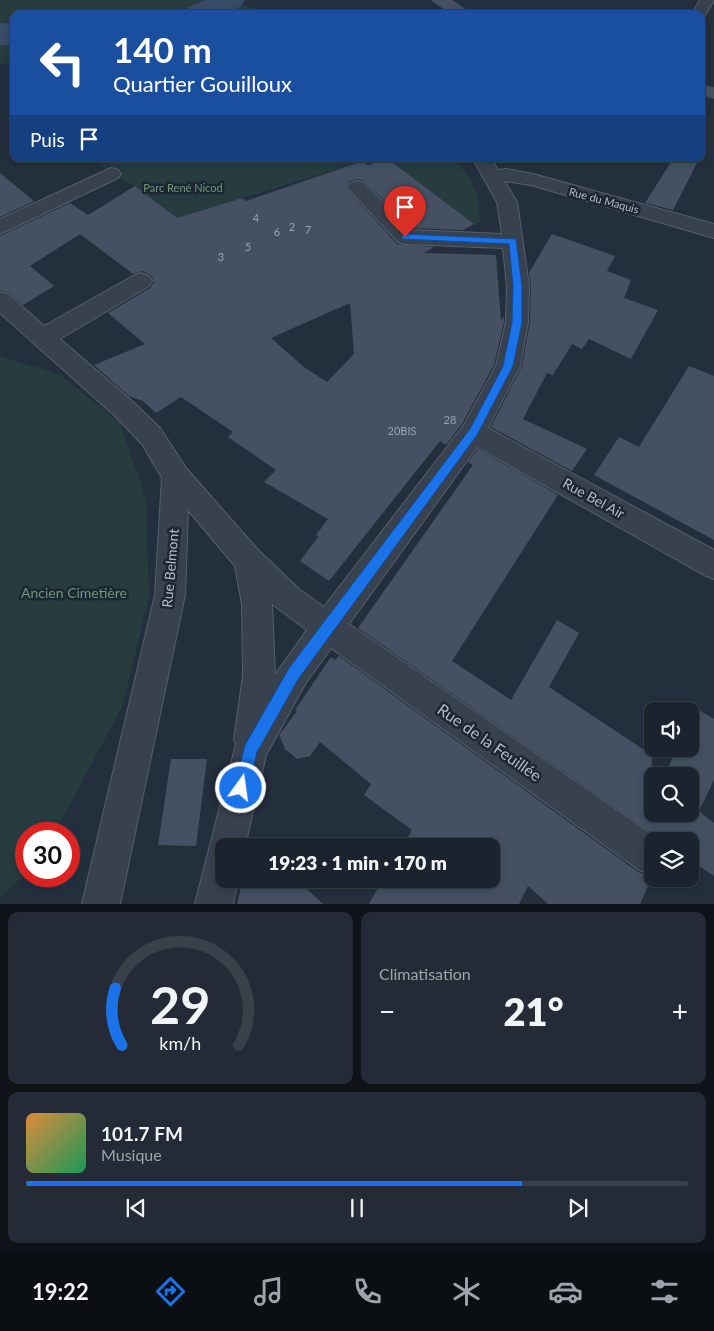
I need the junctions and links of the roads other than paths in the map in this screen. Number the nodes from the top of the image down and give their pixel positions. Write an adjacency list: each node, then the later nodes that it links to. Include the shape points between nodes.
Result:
1 (440, 0): 2 (main road)
2 (457, 10)
3 (488, 167): 7 (street, Rue du Maquis, via 507,175); 8 (street, via 507,202)
4 (110, 174): 6 (street)
5 (357, 186): 8 (street, via 405,237)
6 (0, 227)
7 (714, 231)
8 (513, 242): 12 (street, via 518,286 517,322 508,366)
9 (141, 280): 11 (street)
10 (0, 300): 11 (street)
11 (42, 338): 13 (street, via 123,408 150,436)
12 (474, 432): 15 (street, Rue Bel Air); 16 (street)
13 (176, 476): 14 (street, Rue de la Feuillée); 21 (street, Rue Belmont, via 170,595)
14 (248, 560): 16 (street, Rue de la Feuillée, via 289,600); 17 (street, via 257,604 259,676)
15 (714, 565)
16 (327, 628): 17 (street, via 294,673); 19 (street, Rue de la Feuillée)
17 (250, 750): 18 (street)
18 (229, 838)
19 (644, 851)
20 (218, 888): 22 (street)
21 (101, 904)
22 (214, 904)

